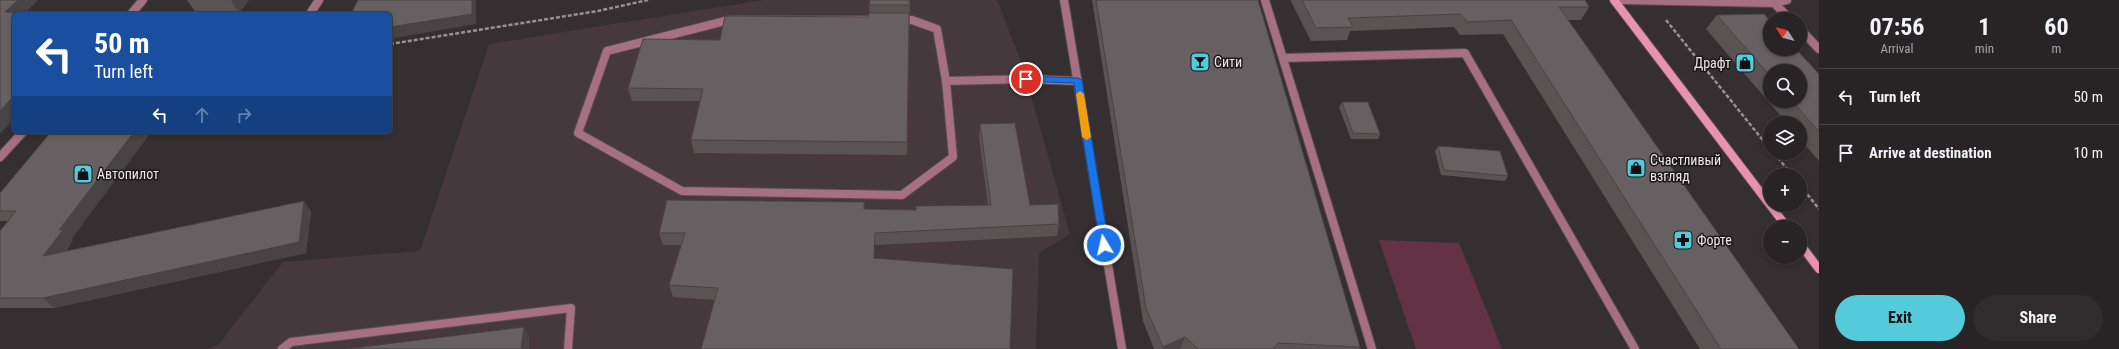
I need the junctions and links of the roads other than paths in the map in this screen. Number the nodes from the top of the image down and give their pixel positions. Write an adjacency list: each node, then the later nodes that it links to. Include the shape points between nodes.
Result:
1 (143, 0): 10 (street)
2 (319, 0): 11 (street)
3 (1064, 0): 16 (street)
4 (1265, 0): 15 (street)
5 (1614, 0): 20 (main road)
6 (1622, 0): 7 (street)
7 (1650, 0): 9 (street)
8 (1787, 0): 9 (street)
9 (1774, 3): 12 (street)
10 (133, 12)
11 (311, 12)
12 (1783, 12)
13 (1807, 36): 14 (street)
14 (1819, 49)
15 (1283, 58): 28 (street); 29 (street, via 1465,53)
16 (1078, 80): 17 (street); 27 (street)
17 (946, 81): 17 (street, via 953,157 902,194 682,191 578,133 608,51 729,20 912,20 937,29)
18 (21, 134): 19 (street)
19 (0, 157)
20 (1763, 196)
21 (1775, 212): 22 (main road)
22 (1782, 220)
23 (1807, 253): 24 (main road)
24 (1819, 269)
25 (282, 349): 26 (street, via 291,342 571,308)
26 (568, 349)
27 (1122, 349)
28 (1372, 349)
29 (1635, 349)

